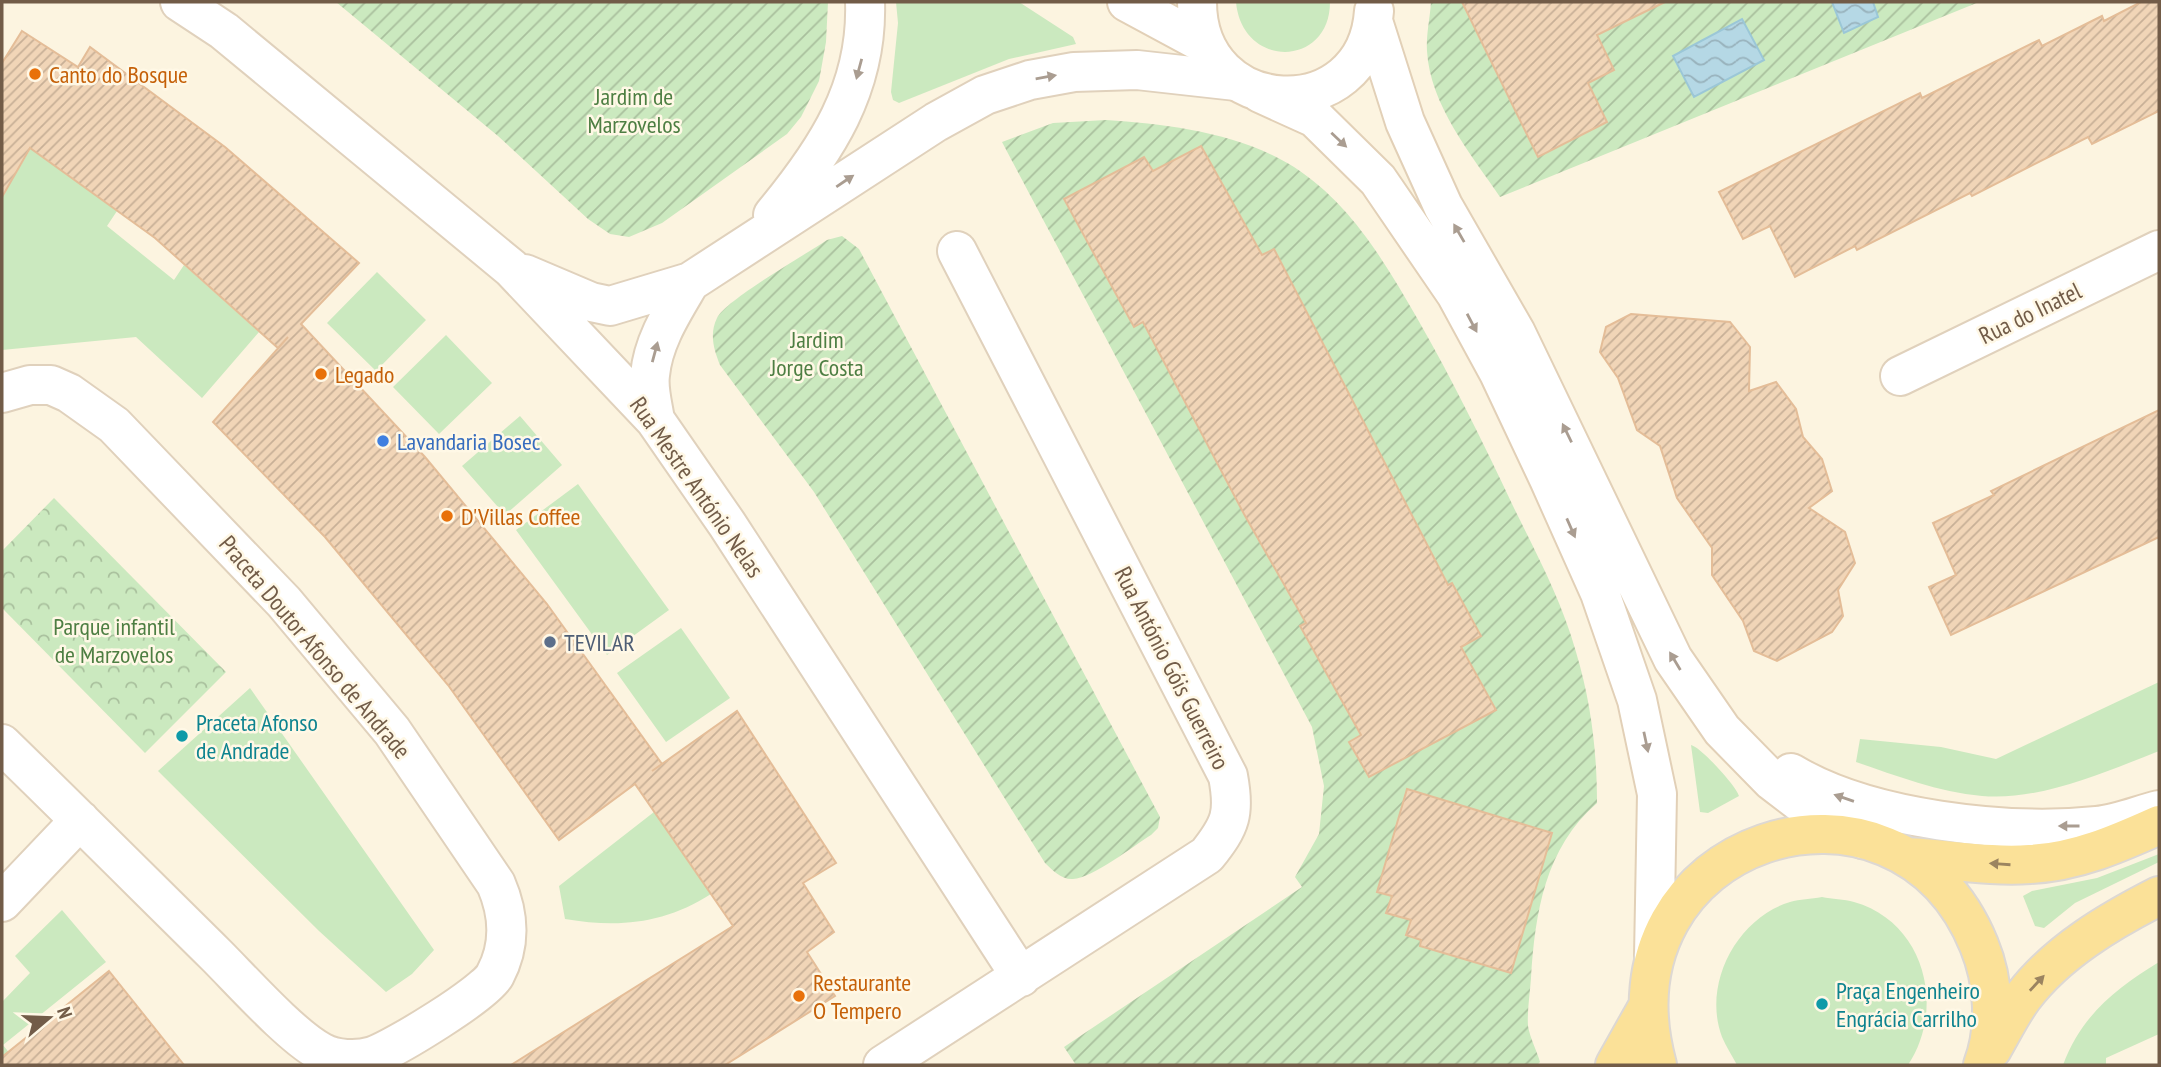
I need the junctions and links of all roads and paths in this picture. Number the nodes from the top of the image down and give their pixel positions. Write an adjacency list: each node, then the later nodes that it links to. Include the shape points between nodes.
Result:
1 (180, 2): 11 (street, Rua Mestre António Nelas, via 234,40)
2 (865, 2): 8 (street, one-way to 8, via 863,56 840,123)
3 (1127, 2): 6 (street)
4 (1197, 2): 6 (street)
5 (1373, 11): 7 (street, via 1362,53 1339,78 1293,96); 18 (street, one-way to 5, via 1673,659 1539,379 1443,206 1405,122)
6 (1203, 43): 7 (street, via 1217,64)
7 (1248, 87): 8 (street, one-way to 7, via 887,153 985,95 1030,80 1074,72 1137,70); 27 (street, one-way to 27, via 1315,118 1378,180 1456,293 1555,492 1600,593 1637,701 1657,794)
8 (748, 246): 12 (street)
9 (2159, 250): 14 (street, Rua do Inatel)
10 (957, 251): 28 (street, Rua António Góis Guerreiro, via 1228,776 1234,806 1225,832 1207,855)
11 (511, 268): 13 (street, via 592,302 610,306); 15 (street, Rua Mestre António Nelas)
12 (690, 282): 13 (street); 17 (street, one-way to 12, via 649,376 655,350)
13 (626, 302): 15 (street, via 618,318 614,347)
14 (1900, 376)
15 (618, 380): 17 (street, Rua Mestre António Nelas)
16 (2, 394): 21 (street, Praceta Doutor Afonso de Andrade, via 30,385 51,385 114,425 284,602 392,731 496,884 508,930 503,958 494,978 477,994 385,1051 357,1059 322,1053 252,991)
17 (655, 419): 28 (street, Rua Mestre António Nelas)
18 (1722, 730): 20 (street, one-way to 18, via 2099,826 2011,827 1879,810 1816,788); 23 (street, via 1772,781 1818,816)
19 (2, 744): 21 (street, Praceta Doutor Afonso de Andrade)
20 (2159, 810)
21 (80, 820): 26 (street)
22 (2159, 825): 24 (main road, one-way to 24, via 2113,846 2056,861 1998,864)
23 (1863, 839): 24 (main road); 27 (main road, via 1826,834 1788,837 1752,847 1719,865 1691,891 1669,921)
24 (1906, 857): 30 (main road, via 1943,886 1970,924 1988,967 1992,1013)
25 (2159, 896): 30 (main road, one-way to 25, via 2023,997 2049,970 2091,936)
26 (2, 902)
27 (1654, 956): 29 (main road)
28 (1021, 977): 31 (street, Rua António Góis Guerreiro)
29 (1646, 1010): 32 (main road); 33 (main road)
30 (1984, 1062)
31 (883, 1065)
32 (1615, 1065)
33 (1657, 1065)

